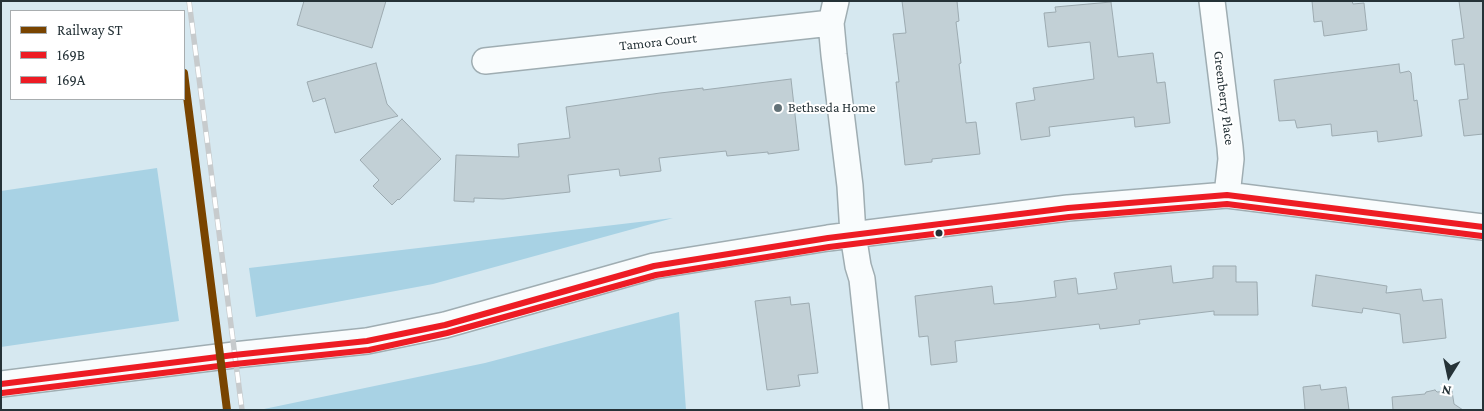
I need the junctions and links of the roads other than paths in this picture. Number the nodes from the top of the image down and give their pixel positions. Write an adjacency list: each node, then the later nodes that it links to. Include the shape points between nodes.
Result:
1 (1212, 1): 4 (street, Greenberry Place, via 1231,159)
2 (833, 12): 3 (street, Tamora Court); 6 (street)
3 (485, 61)
4 (1227, 195): 5 (street); 6 (street, via 1068,208)
5 (1483, 227)
6 (853, 234): 7 (street, via 654,266 445,325 367,341); 8 (street, via 862,279)
7 (1, 384)
8 (876, 410)

